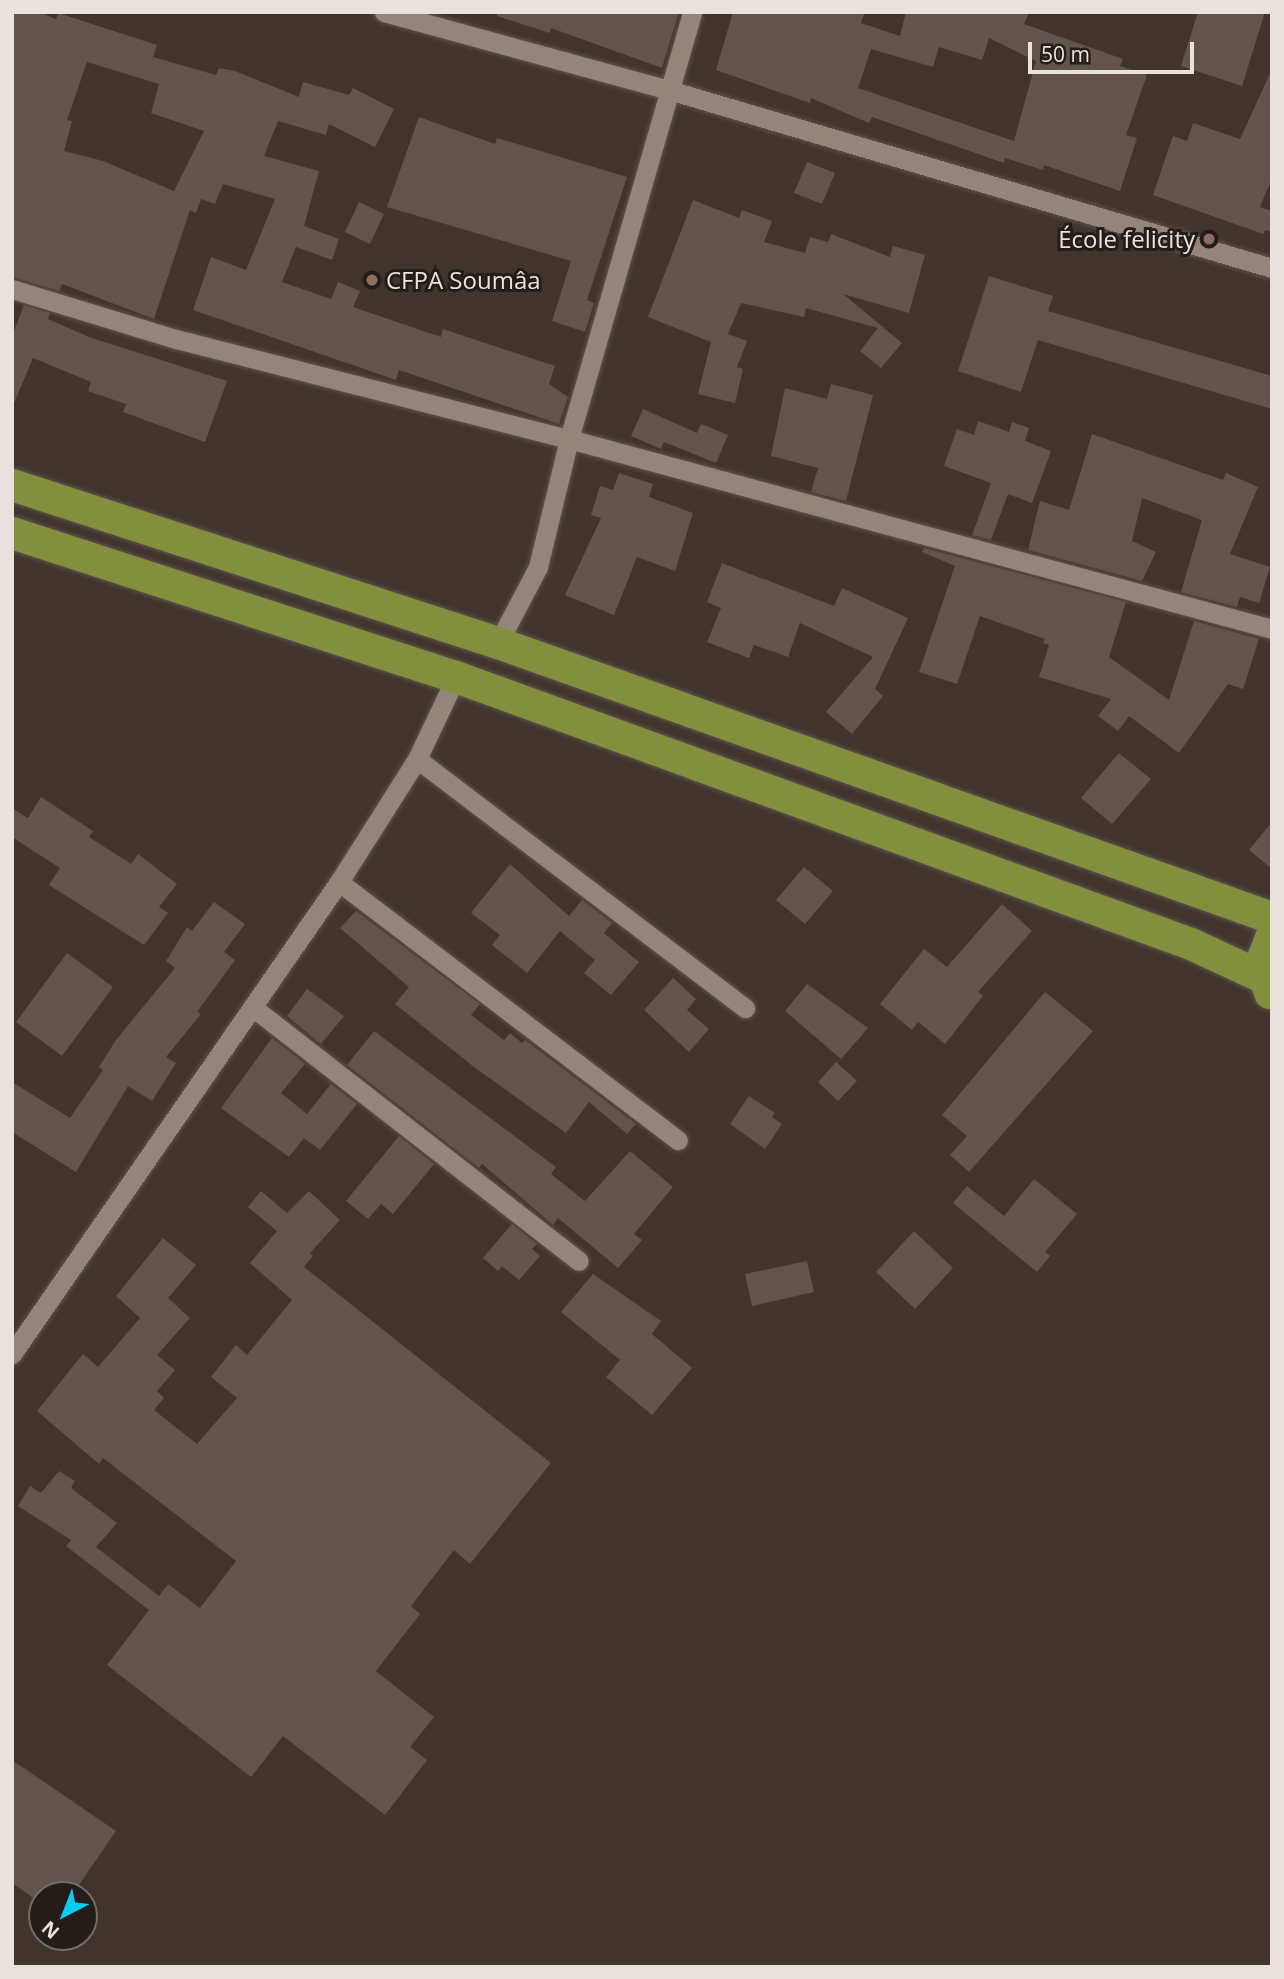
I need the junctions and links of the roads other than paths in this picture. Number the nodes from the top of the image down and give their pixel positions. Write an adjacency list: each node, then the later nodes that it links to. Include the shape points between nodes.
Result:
1 (384, 12): 3 (street)
2 (692, 12): 3 (street)
3 (669, 90): 4 (street); 6 (street)
4 (1272, 268)
5 (12, 289): 6 (street, via 176,339)
6 (569, 439): 9 (street); 10 (street, via 535,576)
7 (12, 485): 10 (highway)
8 (12, 533): 11 (highway)
9 (1272, 629)
10 (498, 643): 14 (highway)
11 (456, 677): 12 (street); 16 (highway, via 1191,944)
12 (417, 759): 13 (street); 17 (street)
13 (339, 882): 18 (street); 19 (street)
14 (1272, 918)
15 (1272, 936): 16 (highway, via 1263,951)
16 (1267, 986)
17 (745, 1008)
18 (255, 1009): 20 (street); 21 (street)
19 (678, 1140)
20 (579, 1261)
21 (12, 1354)

